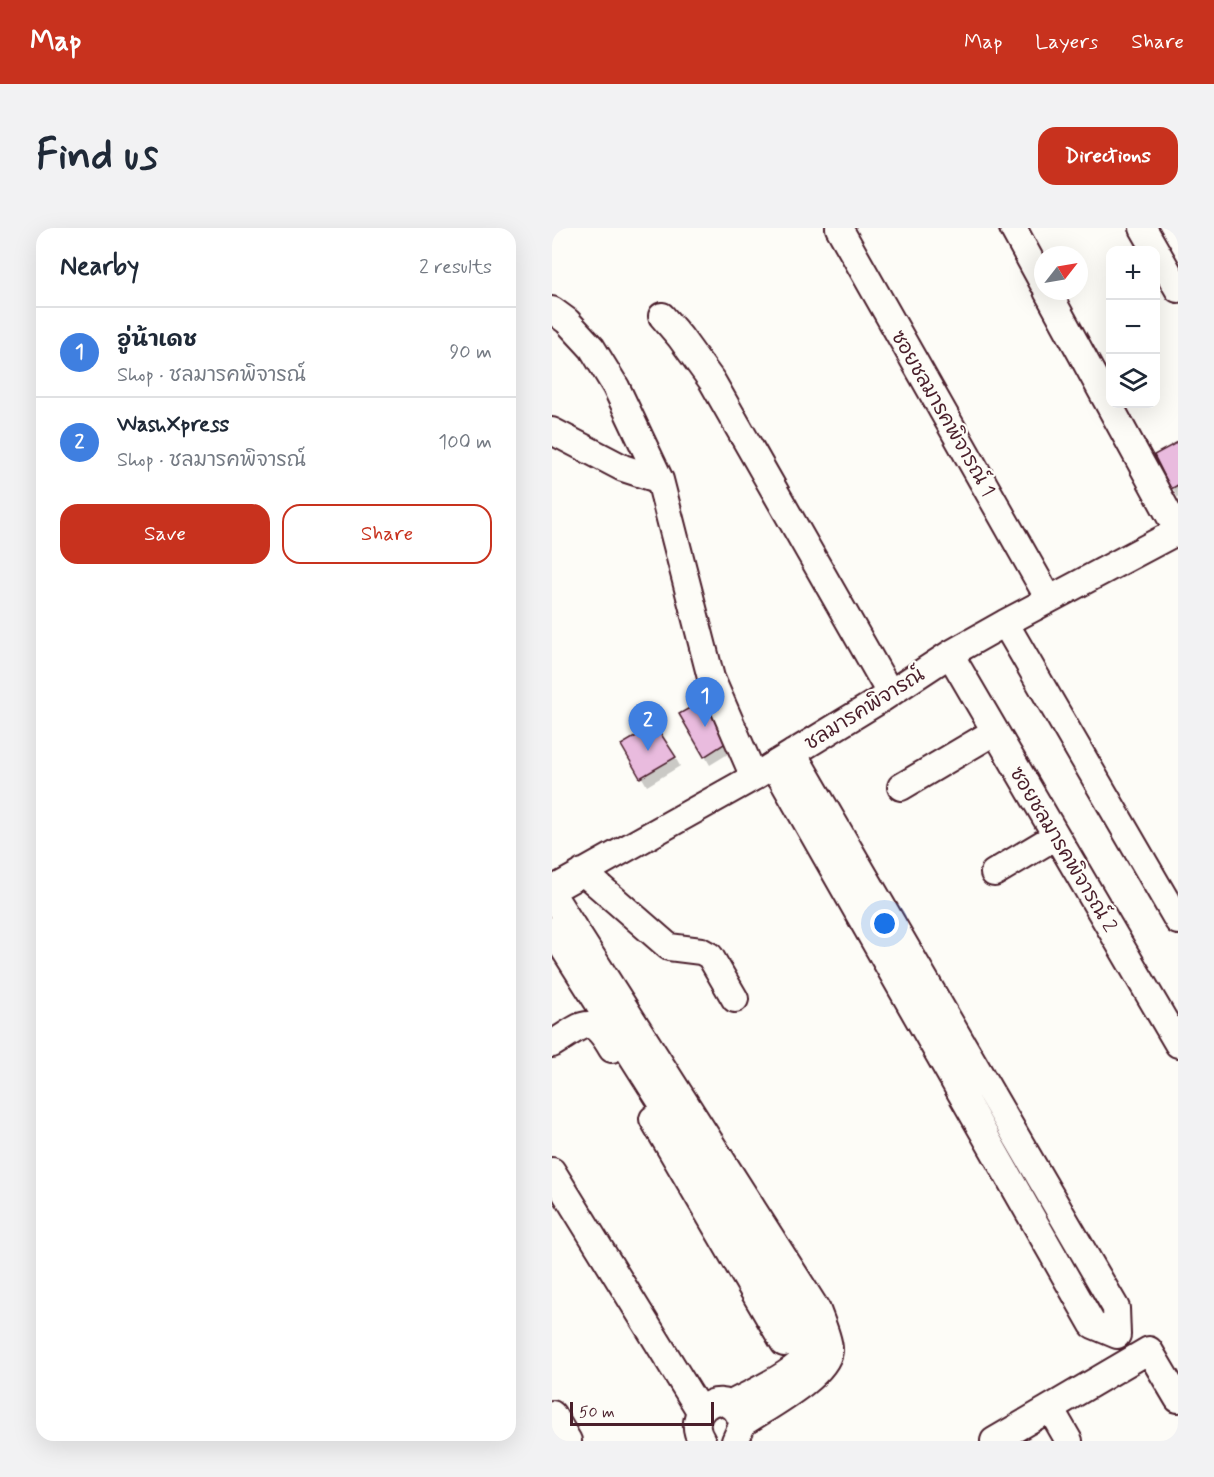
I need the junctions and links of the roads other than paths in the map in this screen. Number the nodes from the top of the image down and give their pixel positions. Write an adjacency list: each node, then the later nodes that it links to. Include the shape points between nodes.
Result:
1 (839, 228): 13 (street, ซอยชลมารคพิจารณ์ 1)
2 (1013, 228): 5 (street)
3 (1143, 228): 4 (street)
4 (1168, 248): 6 (street)
5 (1034, 266)
6 (1178, 289)
7 (1052, 300): 12 (street)
8 (552, 310): 11 (street, via 592,348 616,387)
9 (662, 315): 16 (street, via 712,381)
10 (552, 431): 11 (street, via 623,468)
11 (660, 480): 18 (street, via 711,678)
12 (1178, 531): 13 (street, ชลมารคพิจารณ์)
13 (1049, 599): 14 (street, ชลมารคพิจารณ์)
14 (1005, 623): 15 (street, ชลมารคพิจารณ์); 25 (street)
15 (950, 654): 16 (street, ชลมารคพิจารณ์); 17 (street, ซอยชลมารคพิจารณ์ 2)
16 (890, 693): 18 (street, ชลมารคพิจารณ์)
17 (994, 732): 19 (street); 20 (street, ซอยชลมารคพิจารณ์ 2)
18 (774, 765): 21 (street, ชลมารคพิจารณ์); 30 (street); 31 (street)
19 (901, 787)
20 (1056, 836): 22 (street); 29 (street, ซอยชลมารคพิจารณ์ 2)
21 (583, 872): 23 (street, ชลมารคพิจารณ์); 27 (street, via 669,947 710,956)
22 (994, 873)
23 (552, 890)
24 (552, 894): 33 (street)
25 (1178, 921)
26 (552, 930): 33 (street)
27 (735, 999)
28 (552, 1044): 35 (street, via 582,1026 591,1024 602,1032)
29 (1178, 1044)
30 (987, 1087): 31 (street); 34 (street, via 1116,1308)
31 (965, 1100): 34 (street, via 1093,1325)
32 (552, 1171): 39 (street)
33 (786, 1278): 41 (street, via 817,1310 830,1349 823,1366 806,1381)
34 (1117, 1335): 36 (street)
35 (784, 1343)
36 (1131, 1360): 37 (street, via 1149,1350); 38 (street)
37 (1178, 1399)
38 (1050, 1408): 44 (street); 45 (street)
39 (700, 1412): 41 (street, via 714,1403 722,1403); 43 (street, via 696,1426)
40 (552, 1414): 42 (street)
41 (736, 1423)
42 (568, 1441)
43 (702, 1441)
44 (994, 1441)
45 (1069, 1441)

